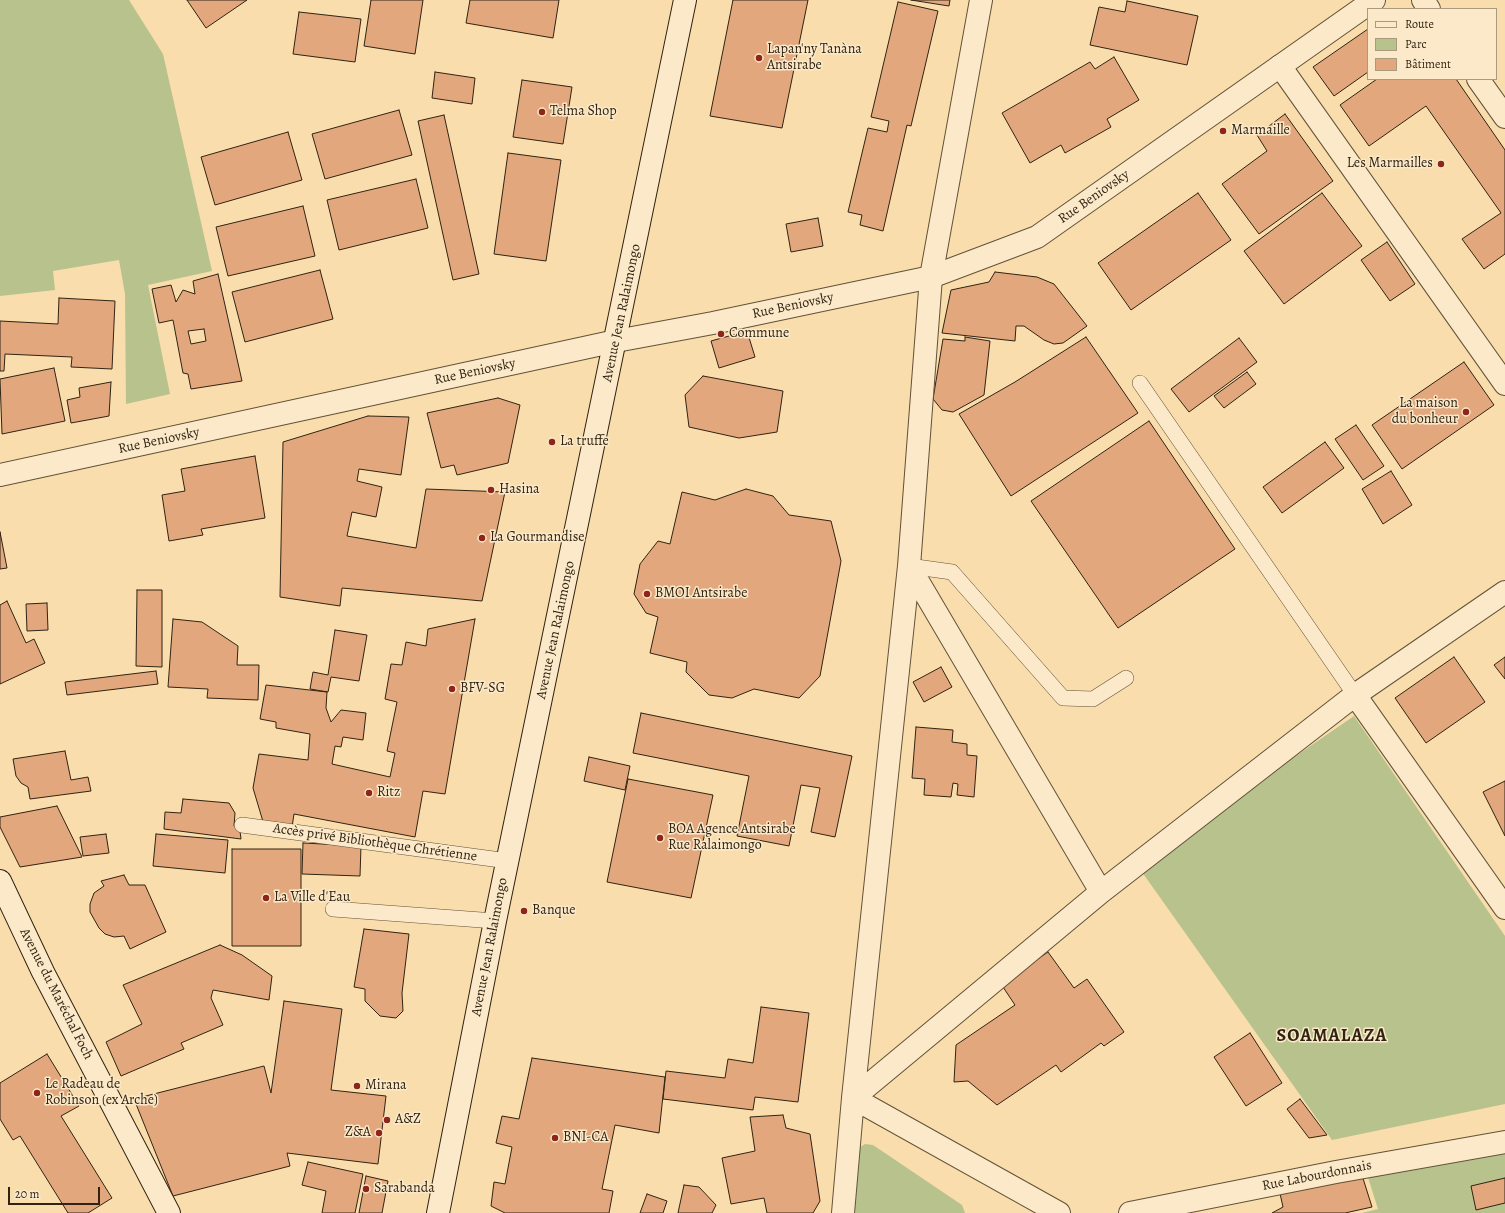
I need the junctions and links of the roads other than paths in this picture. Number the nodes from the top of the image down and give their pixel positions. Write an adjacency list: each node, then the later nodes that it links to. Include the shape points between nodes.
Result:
1 (685, 0): 8 (street, Avenue Jean Ralaimongo)
2 (981, 0): 7 (street)
3 (1374, 0): 4 (street, Rue Beniovsky)
4 (1280, 66): 7 (street, Rue Beniovsky, via 1037,237); 10 (street)
5 (1479, 80): 6 (street)
6 (1505, 117)
7 (932, 276): 8 (street, Rue Beniovsky); 12 (street)
8 (616, 342): 11 (street, Rue Beniovsky); 17 (street, Avenue Jean Ralaimongo)
9 (1140, 383): 15 (lane)
10 (1505, 384)
11 (0, 475)
12 (909, 566): 14 (lane, via 952,572 1063,698 1093,699); 19 (street); 23 (street)
13 (1505, 592): 15 (street)
14 (1126, 678)
15 (1355, 695): 19 (street); 20 (street)
16 (242, 825): 17 (lane, Accès privé Bibliothèque Chrétienne)
17 (508, 861): 22 (street, Avenue Jean Ralaimongo)
18 (0, 881): 25 (street, Avenue du Maréchal Foch, via 43,972)
19 (1101, 892): 23 (street)
20 (1505, 908)
21 (333, 909): 22 (lane)
22 (495, 920): 26 (street, Avenue Jean Ralaimongo)
23 (853, 1098): 27 (street); 28 (street)
24 (1505, 1142): 29 (street, Rue Labourdonnais)
25 (169, 1213)
26 (438, 1213)
27 (843, 1213)
28 (1058, 1213)
29 (1130, 1213)

